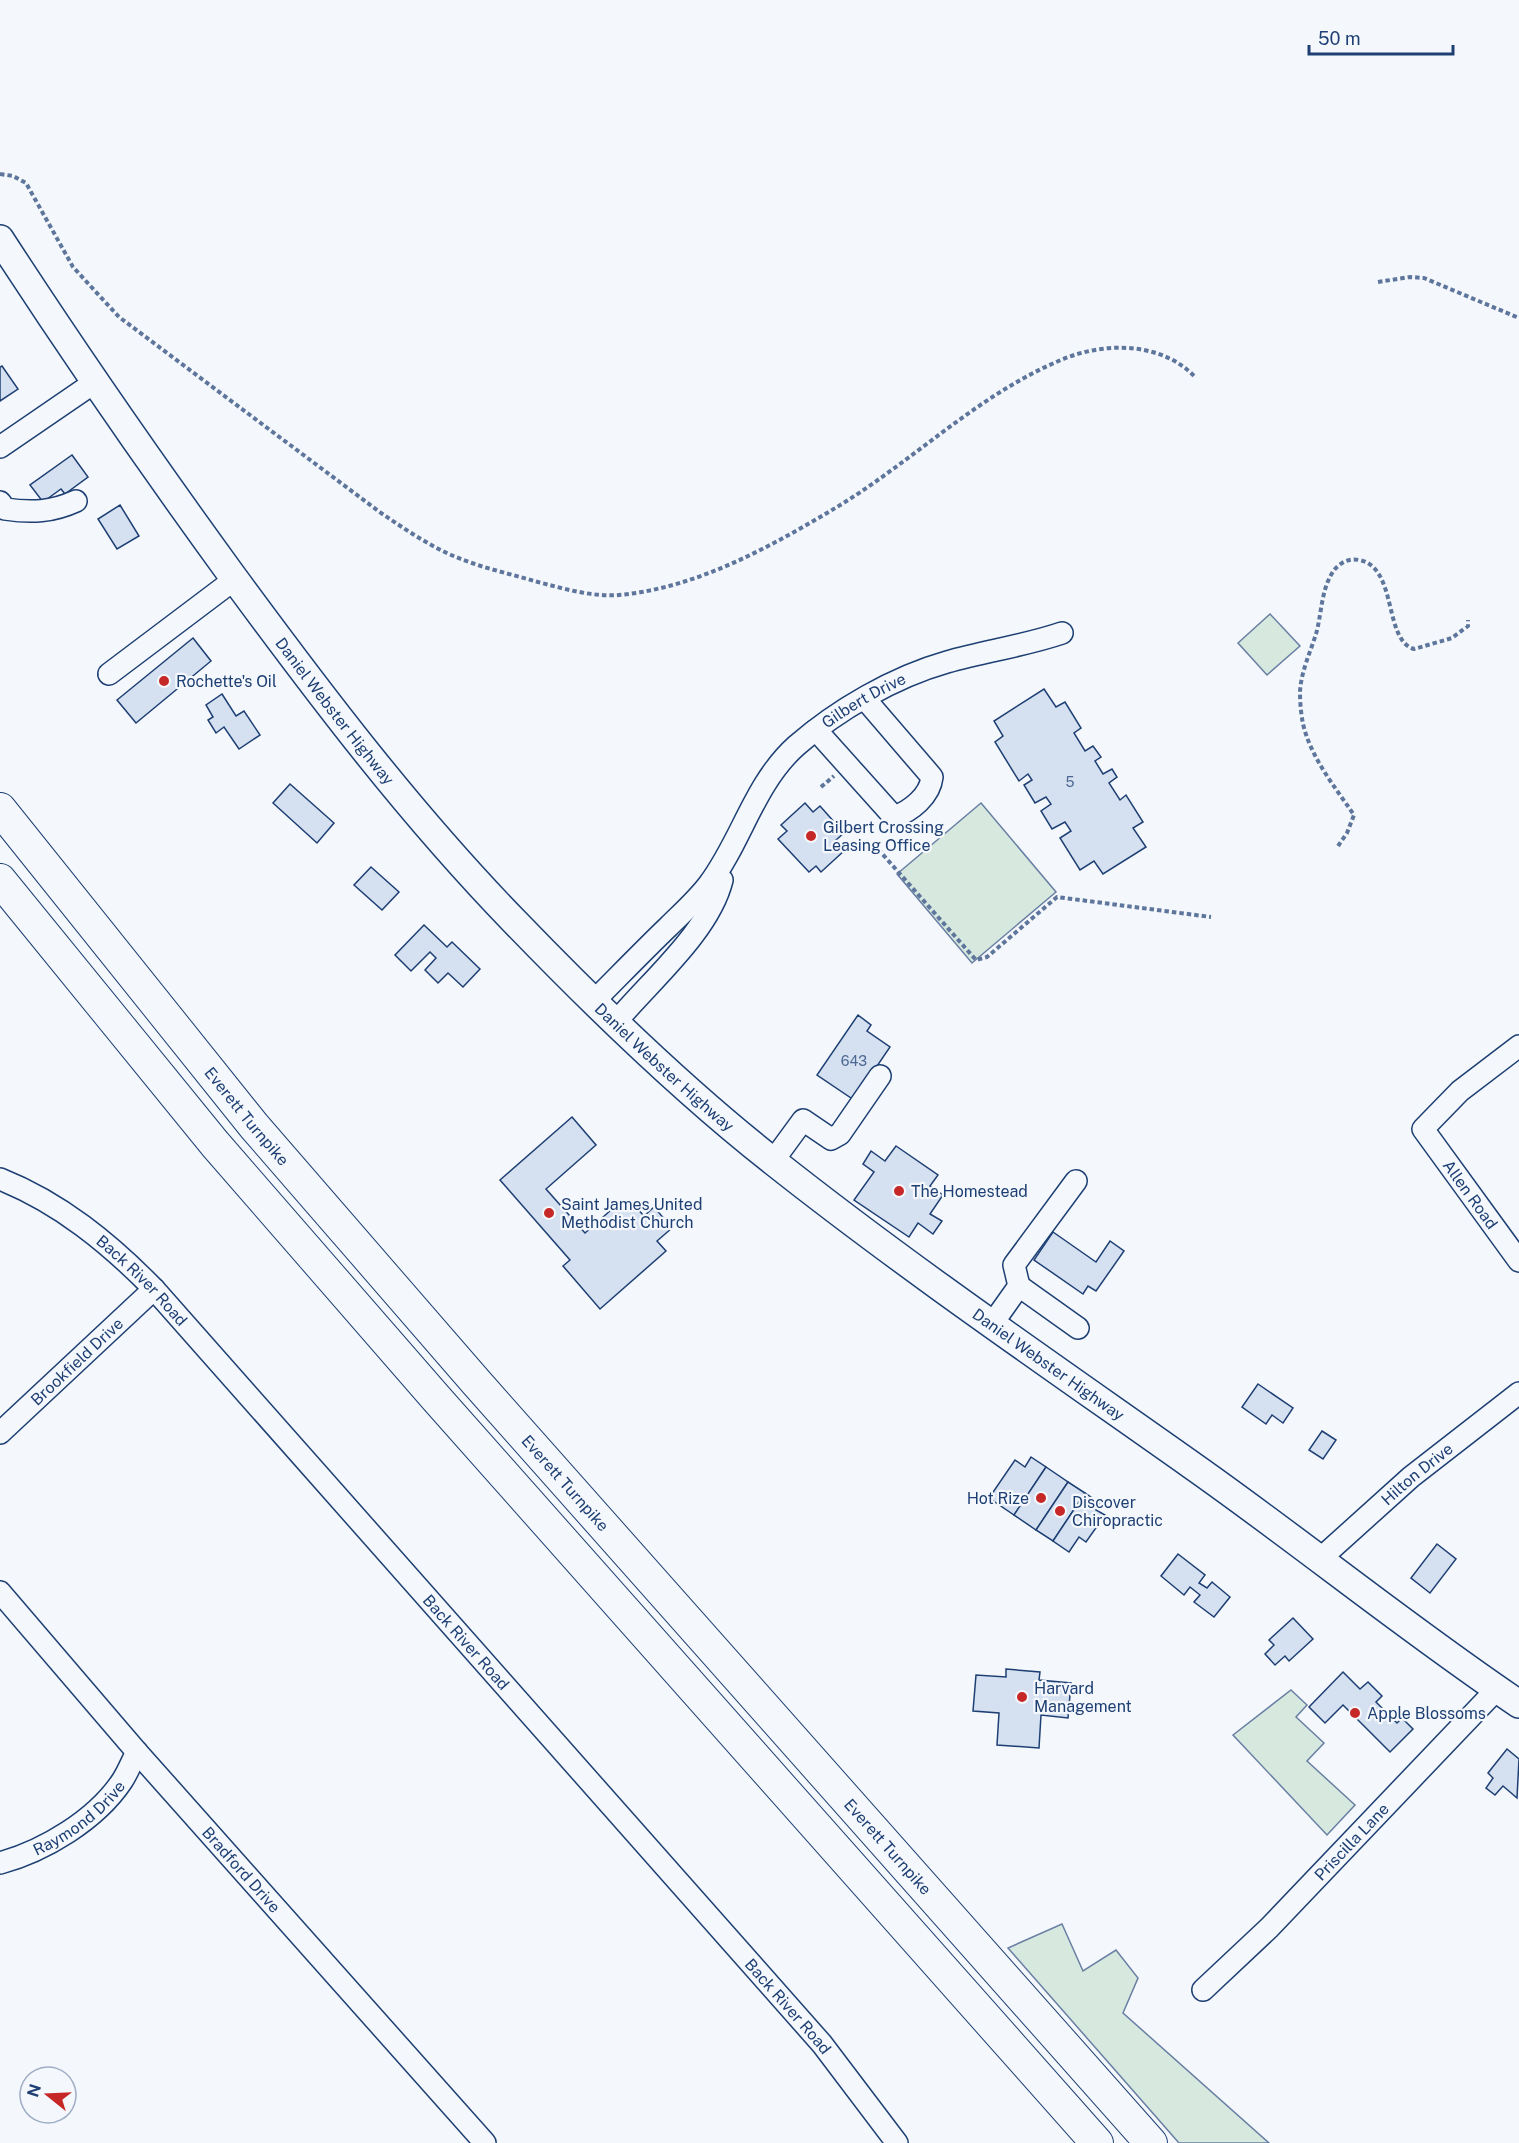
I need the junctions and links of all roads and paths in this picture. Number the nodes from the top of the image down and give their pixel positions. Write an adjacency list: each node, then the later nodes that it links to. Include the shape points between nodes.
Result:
1 (0, 174): 5 (path, via 26,183 73,267 119,317 381,513 455,557 583,593 616,595 655,590 736,561 838,506 994,398 1063,359 1095,351 1146,349 1174,358)
2 (0, 239): 6 (main road, Daniel Webster Highway)
3 (1378, 282): 4 (path, via 1424,278)
4 (1519, 318)
5 (1196, 378)
6 (95, 382): 7 (street); 10 (main road, Daniel Webster Highway)
7 (0, 447)
8 (0, 501): 9 (street, via 6,509 27,513 55,510)
9 (76, 501)
10 (235, 579): 13 (street); 24 (main road, Daniel Webster Highway, via 394,788 479,884)
11 (1468, 620): 19 (path, via 1468,626 1459,635 1409,648 1399,634 1387,594 1371,564 1344,561 1335,568 1322,602 1300,691 1300,707 1320,764 1354,815)
12 (1062, 633): 14 (street, Gilbert Drive, via 945,662)
13 (109, 674)
14 (865, 699): 15 (street, Gilbert Drive); 15 (street, via 932,777 931,789 906,813 894,817)
15 (816, 730): 21 (street, Gilbert Drive, via 795,747 764,783)
16 (838, 772): 17 (path)
17 (821, 787)
18 (0, 809): 48 (highway, Everett Turnpike, via 270,1144)
19 (1338, 846)
20 (878, 849): 23 (path, via 976,960 987,957 1057,897)
21 (728, 856): 24 (street, Gilbert Drive, via 689,906); 25 (street, Gilbert Drive, via 720,885 705,915 675,956)
22 (0, 880): 47 (highway, via 215,1144 413,1372)
23 (1211, 918)
24 (594, 1001): 25 (main road, Daniel Webster Highway)
25 (616, 1022): 28 (main road, Daniel Webster Highway)
26 (1519, 1046): 31 (street, Allen Road, via 1460,1091 1422,1129)
27 (880, 1076): 28 (street, via 840,1134 831,1139 803,1120)
28 (773, 1161): 34 (main road, Daniel Webster Highway)
29 (0, 1179): 33 (street, Back River Road, via 51,1203 80,1223)
30 (1076, 1181): 32 (street, via 1014,1265)
31 (1519, 1261)
32 (1019, 1286): 34 (street); 35 (street)
33 (154, 1289): 37 (street, Brookfield Drive); 46 (street, Back River Road, via 822,2044)
34 (992, 1324): 38 (main road, Daniel Webster Highway)
35 (1078, 1328)
36 (1519, 1393): 38 (street, Hilton Drive, via 1411,1477)
37 (0, 1433)
38 (1320, 1559): 40 (main road, Daniel Webster Highway)
39 (0, 1592): 42 (street, Bradford Drive)
40 (1497, 1689): 41 (main road, Daniel Webster Highway); 44 (street, Priscilla Lane, via 1269,1928)
41 (1519, 1704)
42 (137, 1752): 43 (street, Raymond Drive, via 122,1781 90,1814 34,1851); 45 (street, Bradford Drive)
43 (0, 1863)
44 (1203, 1990)
45 (485, 2143)
46 (897, 2143)
47 (1097, 2143)
48 (1151, 2143)

